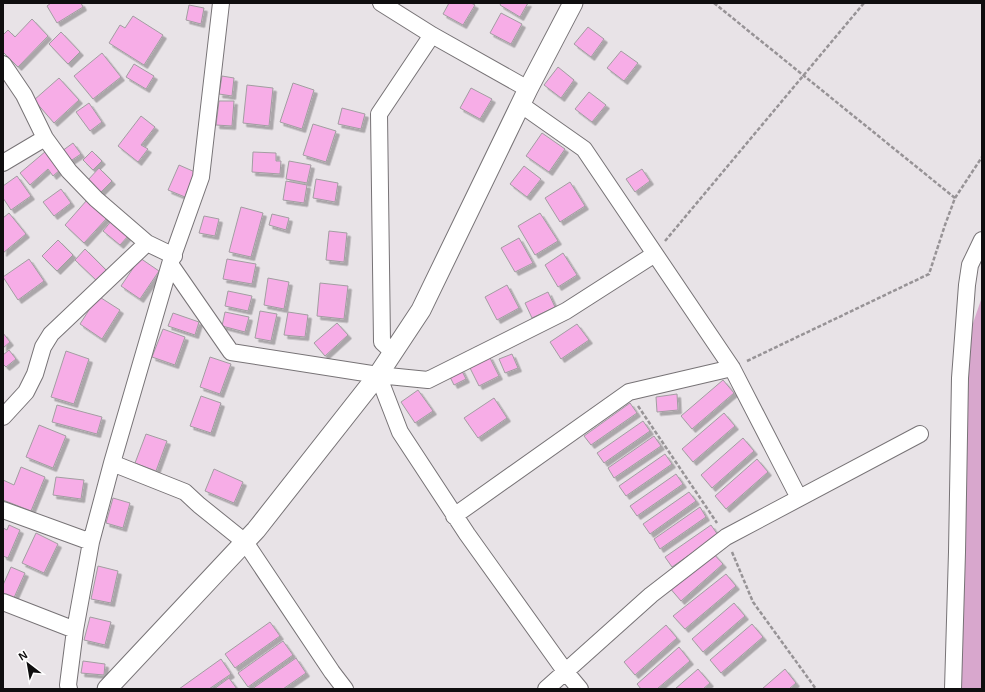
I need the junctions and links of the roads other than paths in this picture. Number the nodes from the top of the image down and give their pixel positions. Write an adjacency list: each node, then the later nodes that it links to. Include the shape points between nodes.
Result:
1 (221, 3): 12 (street, via 201,177)
2 (381, 3): 4 (street)
3 (573, 3): 6 (street)
4 (432, 35): 6 (street); 13 (street, via 379,114 382,342)
5 (3, 64): 7 (street, via 24,95)
6 (524, 96): 11 (street, via 584,149); 13 (street, via 421,310)
7 (45, 138): 8 (street); 10 (street, via 96,200)
8 (3, 163)
9 (982, 240): 32 (street, via 970,265 960,378)
10 (147, 242): 12 (street); 16 (street, via 51,334 43,347 35,374 26,392)
11 (655, 254): 14 (street); 15 (street, via 566,311 428,380)
12 (172, 260): 15 (street, via 231,352); 18 (street)
13 (394, 352): 15 (street)
14 (732, 368): 19 (street); 21 (street, via 629,392)
15 (378, 375): 21 (street, via 400,432); 23 (street)
16 (3, 417)
17 (920, 434): 19 (street)
18 (112, 463): 22 (street); 23 (street, via 185,492)
19 (799, 498): 26 (street, via 726,537 650,594)
20 (3, 510): 22 (street)
21 (454, 516): 26 (street)
22 (91, 542): 25 (street)
23 (245, 542): 28 (street); 29 (street)
24 (3, 602): 25 (street)
25 (75, 630): 27 (street)
26 (565, 672): 30 (street); 31 (street)
27 (69, 689)
28 (107, 689)
29 (345, 689)
30 (546, 689)
31 (580, 689)
32 (953, 689)

